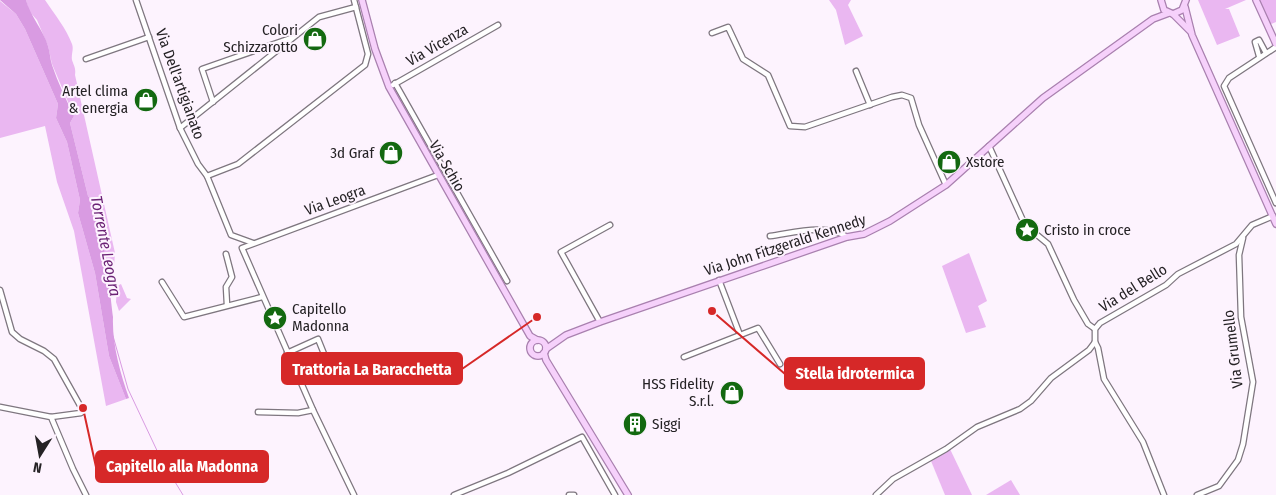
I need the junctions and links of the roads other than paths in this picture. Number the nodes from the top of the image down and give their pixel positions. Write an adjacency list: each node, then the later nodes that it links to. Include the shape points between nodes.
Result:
1 (136, 0): 15 (street, Via Dell'artigianato)
2 (354, 0): 7 (street)
3 (362, 0): 22 (main road, Via Schio, via 375,49)
4 (1256, 0): 13 (main road)
5 (1161, 2): 8 (main road); 9 (main road, Via John Fitzgerald Kennedy)
6 (1186, 2): 8 (main road, Via John Fitzgerald Kennedy, via 1180,12); 12 (main road)
7 (356, 7): 14 (street, via 319,17); 28 (street, via 368,54 365,65 238,164)
8 (1171, 14): 9 (main road, Via John Fitzgerald Kennedy); 12 (main road)
9 (1153, 19): 26 (main road, Via John Fitzgerald Kennedy, via 1043,98)
10 (498, 25): 22 (street, Via Vicenza)
11 (712, 33): 24 (street, via 728,28 743,59 768,75 790,126 805,127)
12 (1192, 35): 31 (main road)
13 (1272, 35): 16 (street); 17 (main road)
14 (295, 36): 23 (street); 23 (street, via 202,69)
15 (149, 37): 20 (street); 25 (street, Via Dell'artigianato)
16 (1259, 40): 18 (street); 19 (street, via 1255,42)
17 (1276, 45): 18 (street)
18 (1266, 53): 19 (street)
19 (1259, 56): 30 (street, via 1229,78 1224,86)
20 (86, 59)
21 (856, 71): 24 (street)
22 (392, 85): 27 (main road, Via Schio); 40 (street, Via Schio)
23 (213, 102): 25 (street)
24 (870, 105): 29 (street, via 902,95 910,98)
25 (180, 128): 28 (street, Via Dell'artigianato)
26 (989, 146): 29 (main road, Via John Fitzgerald Kennedy); 46 (street, via 1025,225 1048,244 1074,300 1088,324)
27 (438, 175): 37 (street, Via Leogra); 48 (main road, Via Schio)
28 (207, 176): 37 (street, Via Dell'artigianato, via 232,235)
29 (946, 185): 35 (main road, Via John Fitzgerald Kennedy, via 890,221 864,234)
30 (1276, 203)
31 (1272, 216): 32 (main road); 36 (street, Via del Bello, via 1252,225)
32 (1276, 224)
33 (610, 225): 45 (street, via 561,252)
34 (770, 236): 35 (street, via 817,230)
35 (847, 237): 39 (main road, Via John Fitzgerald Kennedy)
36 (1243, 238): 46 (street, Via del Bello, via 1178,274 1166,285 1108,318); 72 (street, Via Grumello, via 1239,255 1241,317 1253,382 1244,421 1243,444 1238,460 1219,486)
37 (253, 244): 43 (street, Via Leogra, via 242,248)
38 (226, 254): 44 (street, via 232,277 226,287)
39 (719, 280): 45 (main road, Via John Fitzgerald Kennedy); 47 (street)
40 (507, 281)
41 (162, 282): 44 (street, via 184,317)
42 (0, 290): 62 (street, via 12,332 54,359 78,399 81,413)
43 (262, 297): 44 (street); 53 (street)
44 (227, 305)
45 (600, 322): 52 (main road, Via John Fitzgerald Kennedy, via 566,335)
46 (1095, 329): 50 (street, Via del Bello)
47 (740, 335): 55 (street); 57 (street, via 760,329)
48 (530, 336): 49 (main road); 51 (main road, Via Schio)
49 (537, 340): 51 (main road); 52 (main road)
50 (1095, 342): 70 (street, via 1020,409 978,426 893,480); 71 (street, Via del Bello, via 1104,379 1143,442)
51 (531, 344): 54 (main road, via 530,352)
52 (544, 348): 54 (main road, Via John Fitzgerald Kennedy); 56 (main road)
53 (288, 353): 58 (street, via 318,339); 60 (street)
54 (538, 356): 56 (main road)
55 (684, 358)
56 (546, 360): 69 (main road)
57 (780, 364)
58 (334, 381)
59 (0, 407): 62 (street)
60 (313, 410): 61 (street); 64 (street)
61 (258, 412)
62 (51, 417): 63 (street)
63 (86, 495)
64 (354, 495)
65 (454, 495): 68 (street, via 582,437)
66 (570, 495): 67 (street)
67 (574, 495)
68 (615, 495)
69 (628, 495)
70 (876, 495)
71 (1164, 495)
72 (1197, 495)

